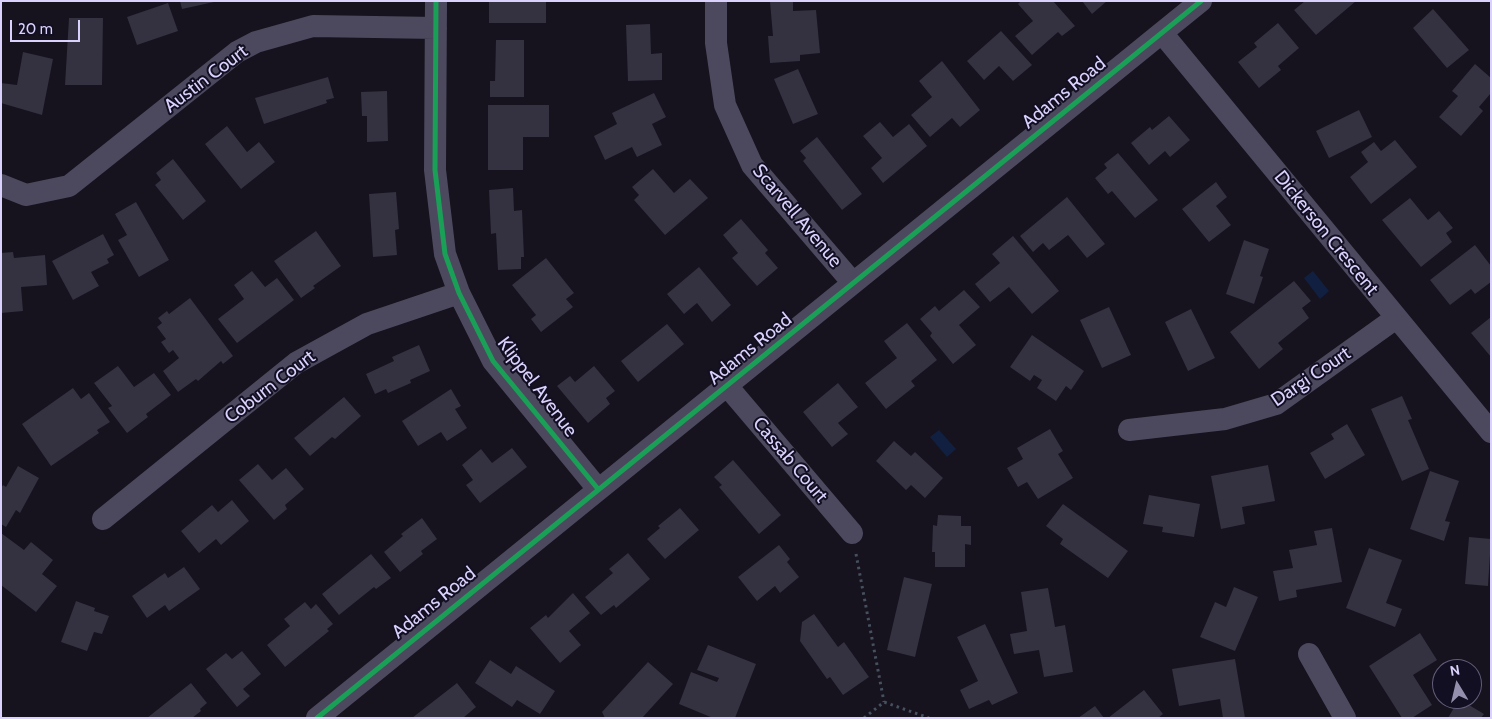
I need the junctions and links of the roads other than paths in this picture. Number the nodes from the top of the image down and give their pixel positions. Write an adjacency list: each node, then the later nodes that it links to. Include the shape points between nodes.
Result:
1 (436, 1): 4 (street, Klippel Avenue)
2 (716, 1): 7 (street, Scarvell Avenue, via 716,43 725,105 752,165)
3 (1201, 1): 5 (street, Adams Road)
4 (436, 28): 6 (street, Austin Court, via 313,26 256,42 237,52 69,186 26,195); 8 (street, Klippel Avenue, via 435,170 445,254)
5 (1162, 33): 7 (street, Adams Road); 9 (street, Dickerson Crescent)
6 (1, 185)
7 (853, 284): 10 (street, Adams Road)
8 (459, 292): 13 (street, Klippel Avenue, via 493,361); 14 (street, Coburn Court, via 368,324 296,363)
9 (1396, 318): 11 (street, Dargi Court, via 1276,404 1225,419); 12 (street, Dickerson Crescent)
10 (728, 387): 13 (street, Adams Road); 15 (street, Cassab Court)
11 (1129, 430)
12 (1491, 432)
13 (598, 489): 17 (street, Adams Road)
14 (103, 519)
15 (852, 533)
16 (1310, 654): 18 (street)
17 (317, 718)
18 (1345, 718)

